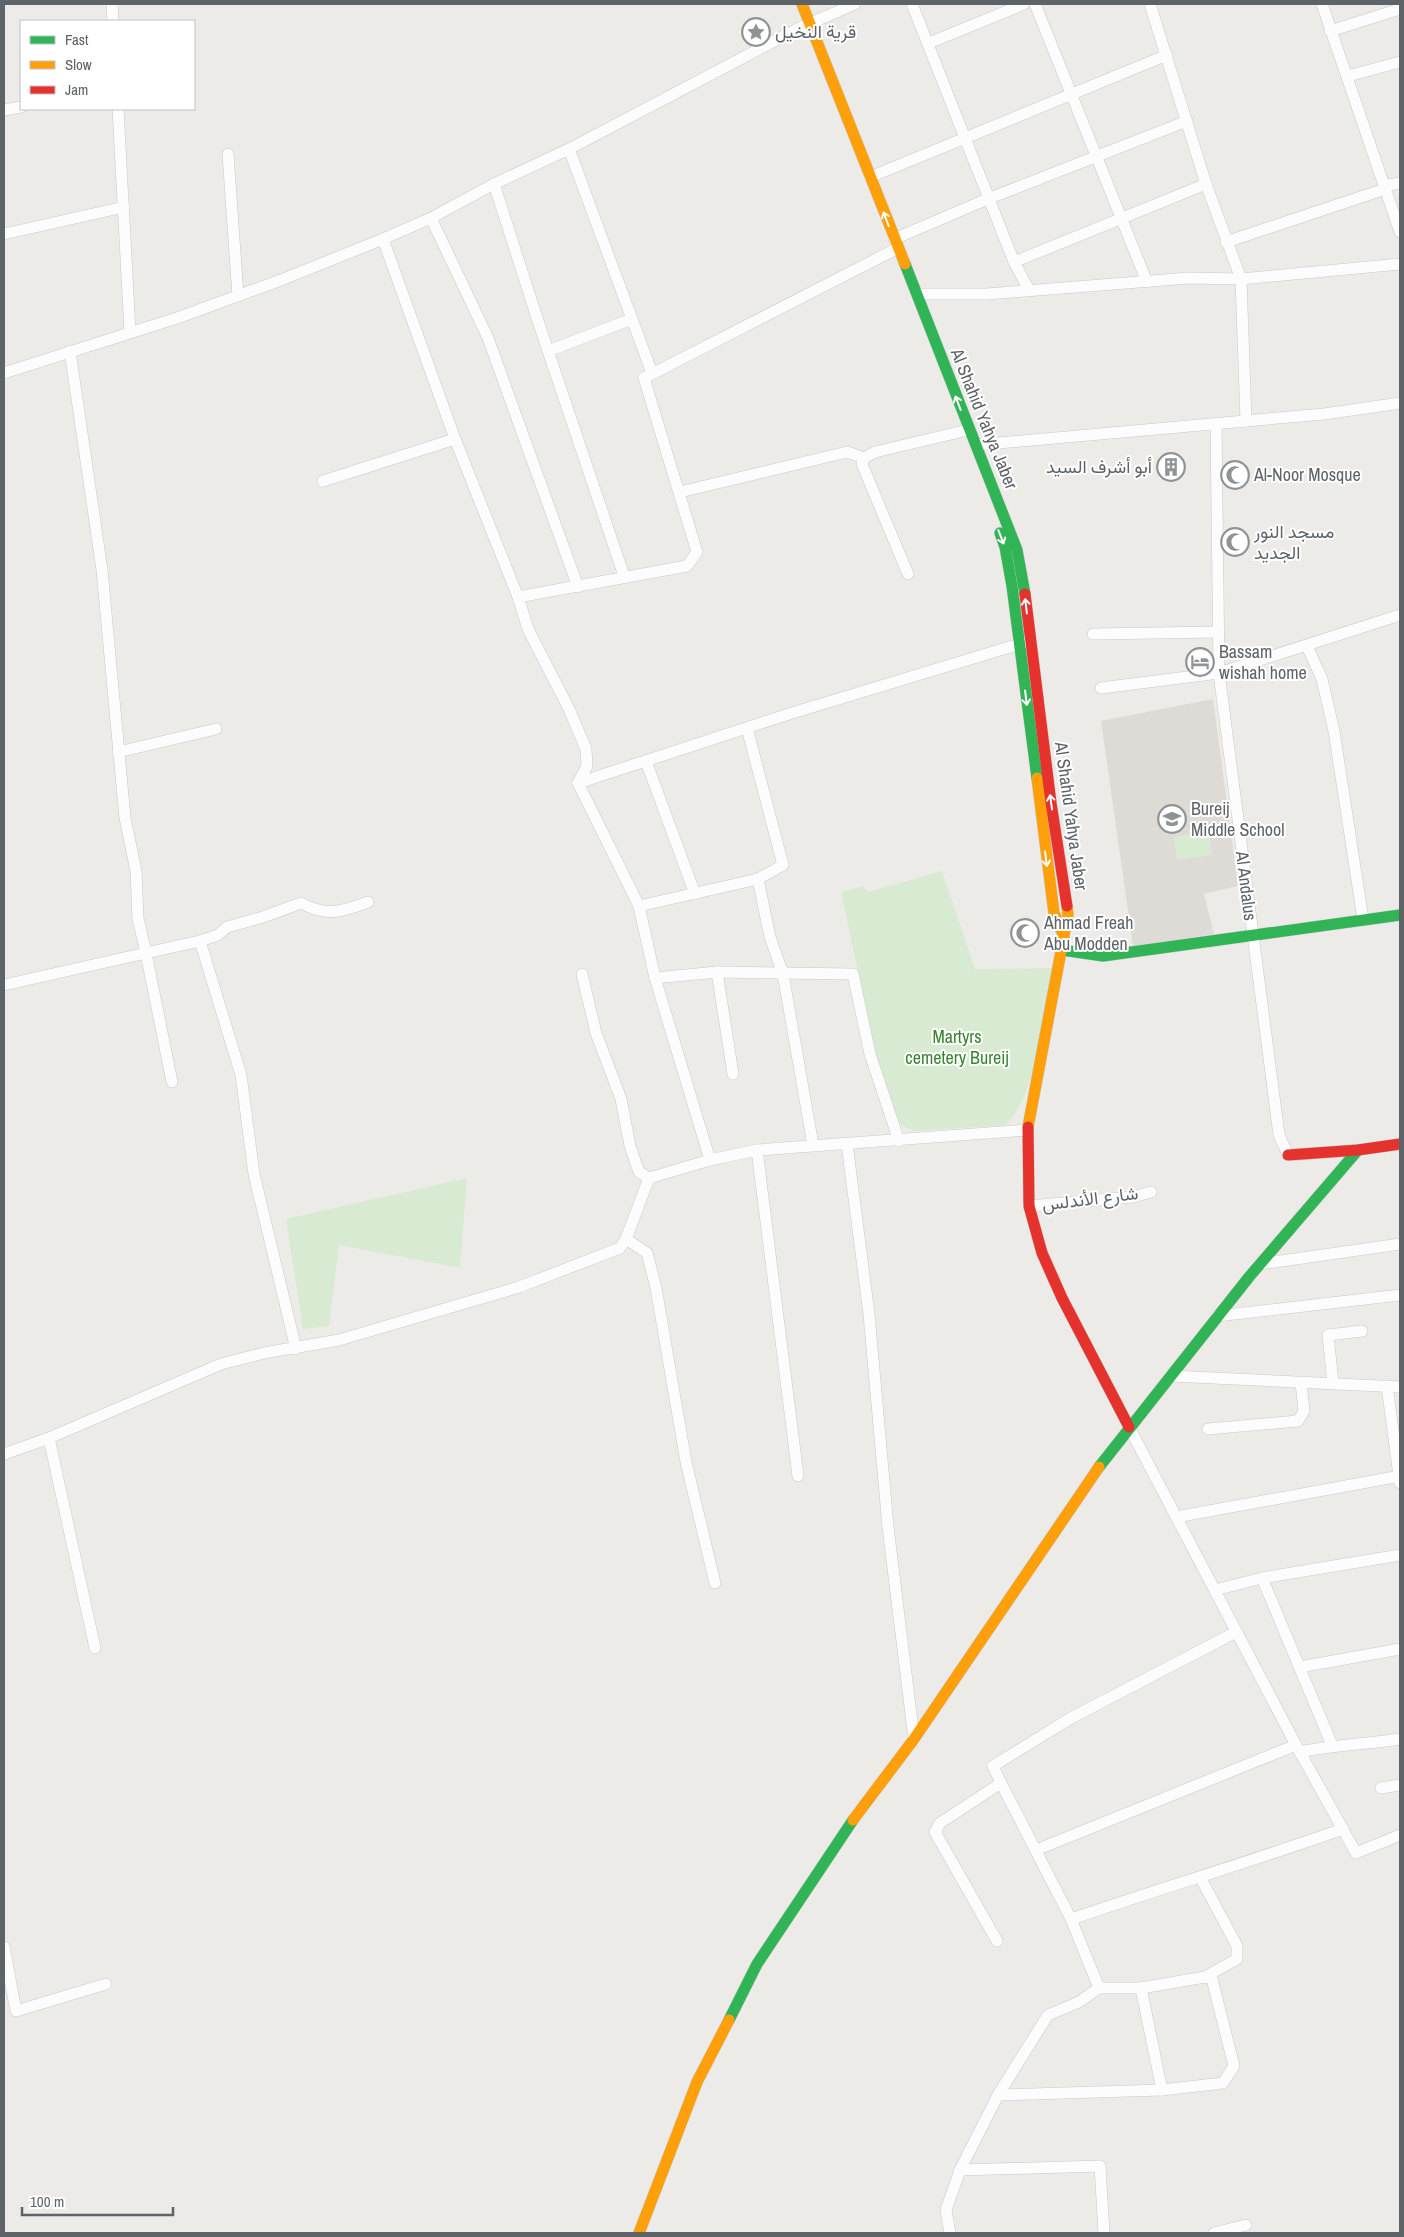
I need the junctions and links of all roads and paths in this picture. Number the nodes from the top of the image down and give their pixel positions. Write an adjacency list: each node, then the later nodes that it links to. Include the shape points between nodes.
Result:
1 (112, 4): 11 (street)
2 (790, 4): 12 (street, Al Shahid Yahya Jaber)
3 (802, 4): 12 (street, Al Shahid Yahya Jaber)
4 (912, 4): 14 (street)
5 (1024, 4): 14 (street)
6 (1035, 4): 18 (street)
7 (1150, 4): 15 (street)
8 (1322, 4): 13 (street)
9 (850, 5): 12 (street)
10 (1400, 9): 13 (street)
11 (113, 20)
12 (804, 27): 24 (street); 27 (street, Al Shahid Yahya Jaber); 40 (street, Al Shahid Yahya Jaber)
13 (1330, 31): 17 (street)
14 (929, 44): 23 (street)
15 (1167, 55): 18 (street); 22 (street)
16 (1400, 62): 17 (street)
17 (1348, 76): 31 (street)
18 (1073, 94): 23 (street); 26 (street)
19 (20, 107): 20 (street)
20 (4, 110)
21 (118, 110): 33 (street)
22 (1187, 121): 26 (street); 30 (street)
23 (966, 137): 27 (street); 32 (street)
24 (569, 148): 29 (street); 48 (street)
25 (228, 154): 47 (street)
26 (1098, 156): 32 (street); 35 (street)
27 (870, 177): 40 (street, Al Shahid Yahya Jaber, one-way to 27)
28 (1400, 183): 31 (street)
29 (494, 184): 34 (street); 51 (street)
30 (1206, 184): 35 (street); 39 (street)
31 (1384, 188): 36 (street); 39 (street)
32 (990, 198): 40 (street); 41 (street)
33 (124, 207): 37 (street); 49 (street)
34 (431, 218): 38 (street); 65 (street, via 488,338)
35 (1123, 218): 41 (street); 44 (street)
36 (1400, 232)
37 (4, 234)
38 (383, 239): 47 (street); 58 (street)
39 (1226, 242): 43 (street)
40 (893, 247): 46 (street, Al Shahid Yahya Jaber); 53 (street); 57 (street, Al Shahid Yahya Jaber)
41 (1014, 262): 45 (street)
42 (1400, 264): 43 (street)
43 (1241, 279): 44 (street, via 1189,278); 55 (street)
44 (1147, 282): 45 (street)
45 (1029, 290): 46 (street)
46 (917, 294): 57 (street, Al Shahid Yahya Jaber, one-way to 46)
47 (238, 296): 49 (street)
48 (632, 319): 51 (street); 53 (street)
49 (130, 332): 50 (street)
50 (70, 351): 52 (street); 76 (street, via 102,570)
51 (548, 351): 64 (street)
52 (4, 373)
53 (652, 374): 62 (street, via 644,378)
54 (1400, 403): 55 (street)
55 (1246, 421): 56 (street)
56 (1216, 424): 59 (street); 68 (street, Al Andalus)
57 (963, 431): 59 (street, Al Shahid Yahya Jaber); 60 (street, via 875,452); 70 (street, Al Shahid Yahya Jaber, one-way to 70, via 1005,547)
58 (455, 439): 61 (street); 66 (street)
59 (976, 445): 70 (street, Al Shahid Yahya Jaber, one-way to 59, via 1017,550)
60 (864, 458): 62 (street, via 847,452); 63 (street, via 862,464)
61 (323, 481)
62 (680, 492): 64 (street, via 697,552 687,566)
63 (908, 574)
64 (624, 576): 65 (street)
65 (578, 586): 66 (street)
66 (518, 597): 78 (street, via 528,629 570,709 586,749 587,766)
67 (1400, 615): 71 (street)
68 (1218, 632): 69 (street); 72 (street, Al Andalus)
69 (1093, 634)
70 (1025, 642): 75 (street); 87 (street, Al Shahid Yahya Jaber, via 1068,914)
71 (1307, 646): 72 (street); 84 (street, via 1322,679 1334,731)
72 (1219, 674): 73 (street); 85 (street, Al Andalus)
73 (1101, 688)
74 (216, 728): 76 (street)
75 (747, 728): 77 (street); 79 (street, via 783,865)
76 (118, 752): 88 (street, via 125,818 136,871 138,918)
77 (646, 761): 78 (street); 80 (street)
78 (578, 783): 82 (street)
79 (758, 879): 80 (street); 91 (street, via 770,937)
80 (695, 894): 82 (street)
81 (368, 902): 86 (street, via 332,912 317,911 301,902 227,927 218,935)
82 (639, 906): 92 (street)
83 (1400, 915): 84 (street)
84 (1363, 919): 85 (street)
85 (1252, 935): 87 (street, via 1104,956); 102 (street, Al Andalus, via 1278,1135 1288,1155)
86 (200, 941): 88 (street); 113 (street, via 241,1076 254,1174)
87 (1062, 950): 96 (street, Al Shahid Yahya Jaber)
88 (146, 953): 93 (street); 95 (street)
89 (717, 972): 91 (street); 92 (street); 94 (street)
90 (582, 974): 104 (street, via 596,1033 621,1099 630,1146 639,1172)
91 (783, 974): 97 (street, via 853,974 870,1054); 100 (street)
92 (655, 978): 103 (street)
93 (4, 985)
94 (733, 1074)
95 (172, 1082)
96 (1026, 1130): 97 (street); 106 (street, Al Shahid Yahya Jaber)
97 (899, 1141): 98 (street)
98 (847, 1144): 100 (street); 134 (street, via 869,1314 888,1528)
99 (1400, 1144): 102 (street)
100 (812, 1145): 101 (street)
101 (758, 1150): 103 (street); 123 (street)
102 (1358, 1150): 109 (street)
103 (710, 1160): 104 (street)
104 (649, 1178): 107 (street)
105 (1151, 1192): 106 (street, شارع الأندلس, via 1133,1197)
106 (1029, 1206): 119 (street, Al Shahid Yahya Jaber, via 1042,1253 1062,1298)
107 (626, 1239): 113 (street, via 620,1248 511,1290 339,1340); 128 (street, via 647,1253 686,1462)
108 (1400, 1244): 109 (street)
109 (1260, 1264): 111 (street)
110 (1400, 1295): 111 (street)
111 (1217, 1316): 114 (street)
112 (1362, 1331): 116 (street, via 1328,1335)
113 (296, 1349): 121 (street, via 264,1352 220,1364)
114 (1171, 1376): 115 (street); 119 (street)
115 (1301, 1383): 116 (street); 120 (street, via 1304,1412 1298,1421)
116 (1333, 1384): 117 (street)
117 (1387, 1386): 118 (street); 124 (street)
118 (1400, 1387)
119 (1129, 1427): 125 (street); 134 (street, via 1086,1483)
120 (1208, 1429)
121 (49, 1438): 122 (street); 131 (street)
122 (4, 1454)
123 (798, 1476)
124 (1400, 1478): 125 (street)
125 (1176, 1517): 129 (street)
126 (1400, 1555): 127 (street)
127 (1262, 1578): 129 (street); 133 (street)
128 (715, 1583)
129 (1215, 1590): 130 (street)
130 (1236, 1632): 137 (street); 138 (street, via 1071,1718 993,1766)
131 (95, 1648)
132 (1400, 1649): 133 (street)
133 (1300, 1667): 136 (street)
134 (914, 1739): 156 (street, via 849,1826 757,1964 697,2082)
135 (1400, 1739): 136 (street, via 1343,1747)
136 (1332, 1745): 137 (street)
137 (1298, 1749): 141 (street); 143 (street)
138 (1001, 1784): 143 (street); 146 (street, via 940,1823 935,1832)
139 (1400, 1785): 140 (street)
140 (1381, 1788)
141 (1343, 1829): 142 (street, via 1356,1853); 144 (street)
142 (1400, 1835)
143 (1036, 1850): 145 (street)
144 (1200, 1877): 145 (street); 148 (street, via 1237,1946 1237,1959)
145 (1070, 1919): 150 (street)
146 (997, 1941)
147 (4, 1947): 149 (street, via 16,2011)
148 (1205, 1977): 151 (street); 152 (street, via 1212,1978 1215,1985 1234,2066 1223,2083)
149 (106, 1984)
150 (1099, 1988): 151 (street); 153 (street, via 1079,2002 1048,2015)
151 (1141, 1988): 152 (street)
152 (1162, 2090): 153 (street)
153 (998, 2095): 154 (street)
154 (960, 2170): 157 (street, via 946,2210); 158 (street, via 1100,2166)
155 (1246, 2225): 159 (street)
156 (639, 2233)
157 (950, 2233)
158 (1104, 2233)
159 (1214, 2233)

